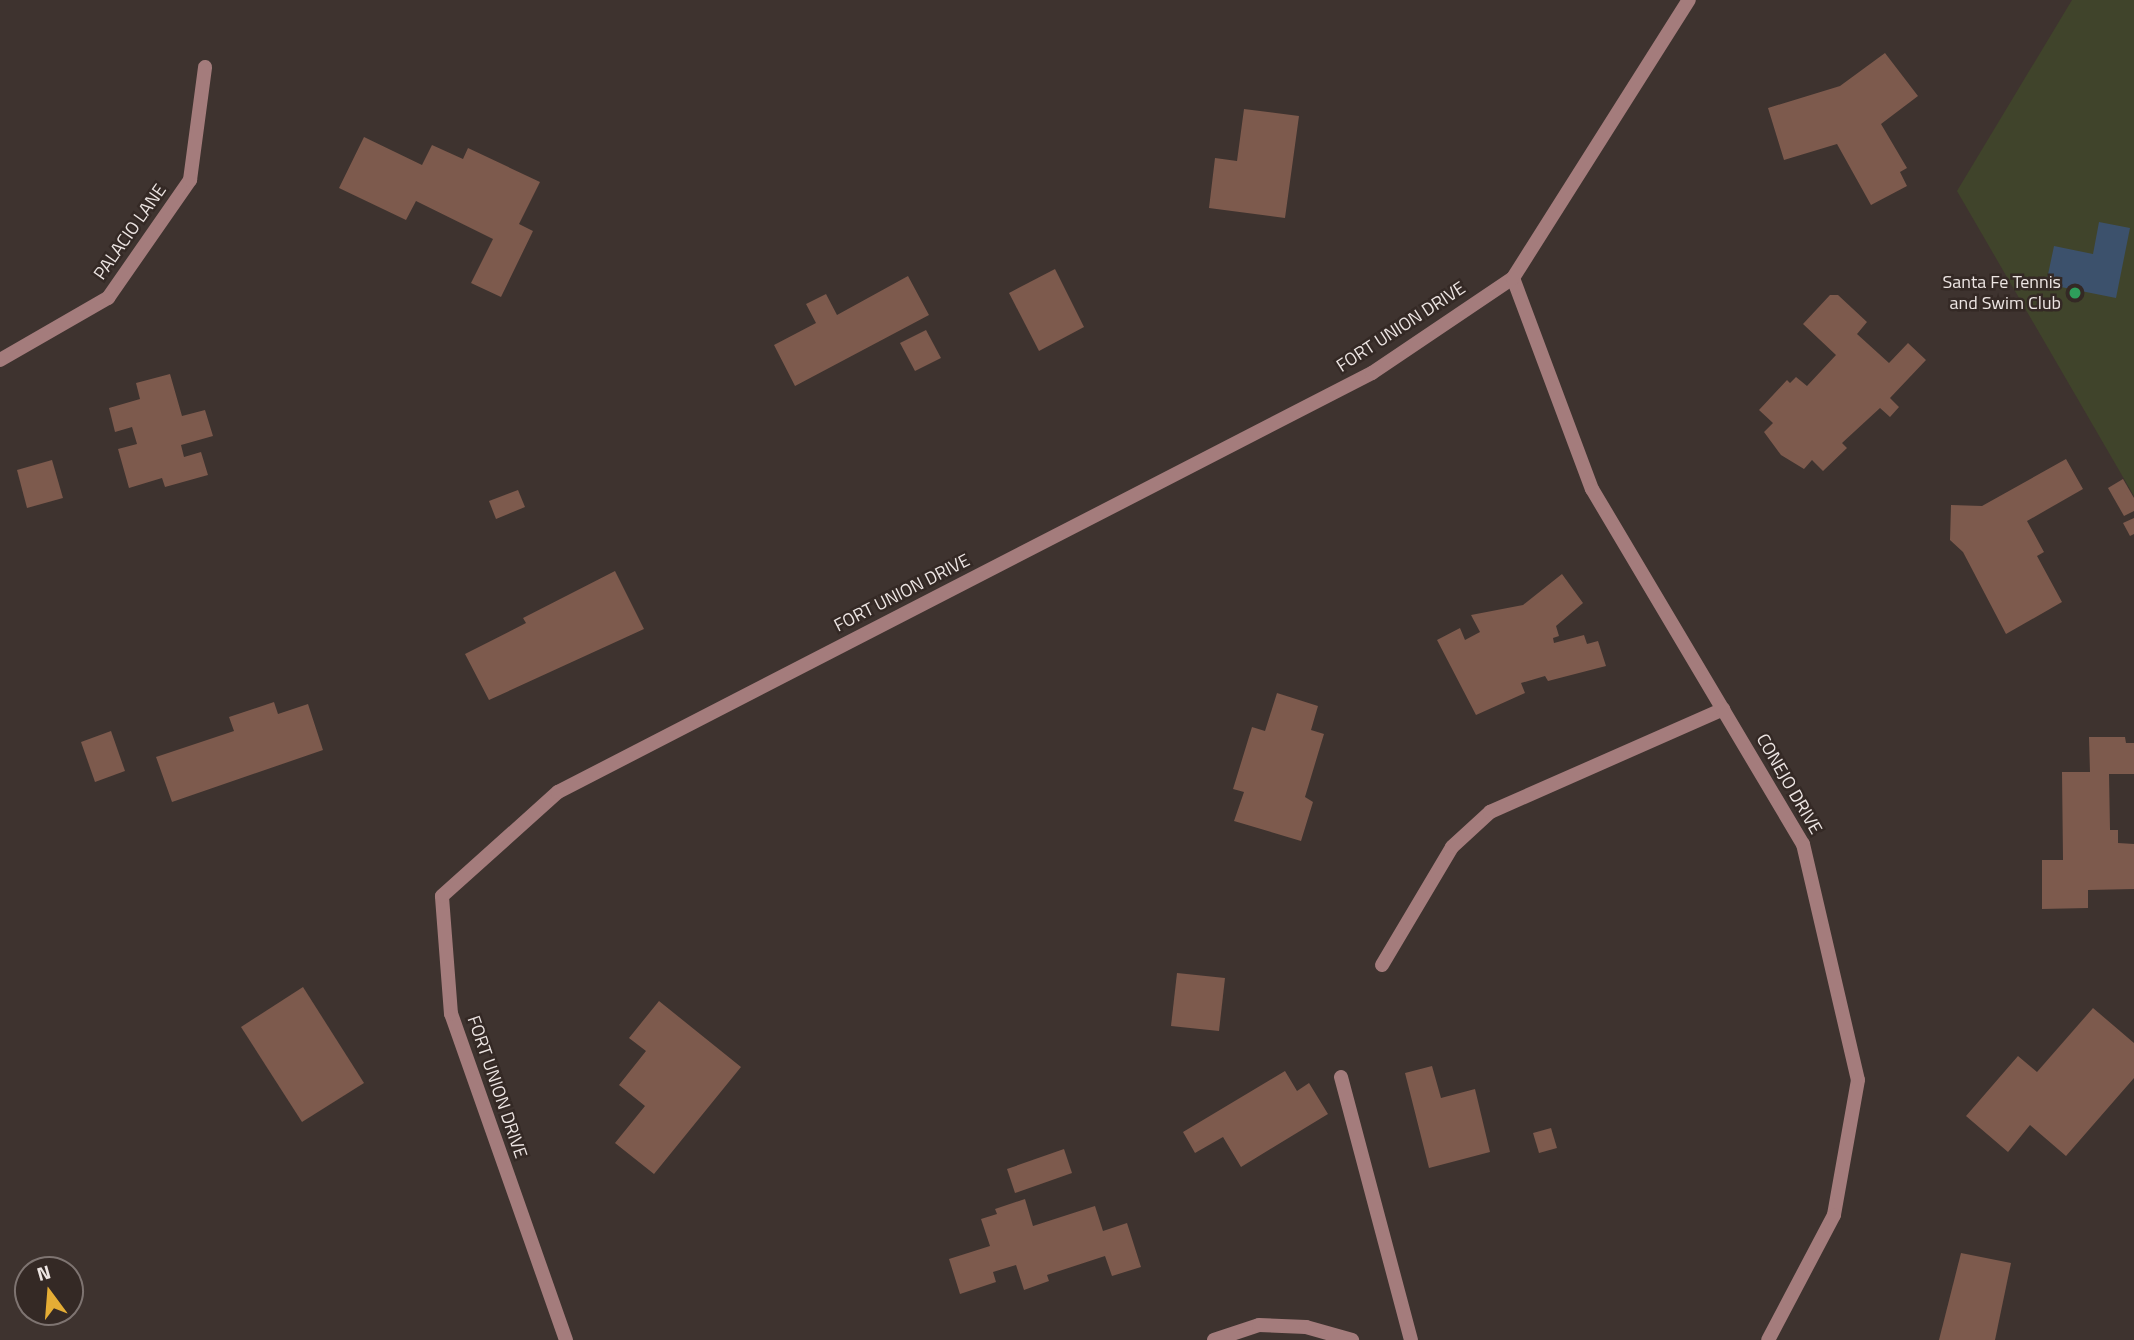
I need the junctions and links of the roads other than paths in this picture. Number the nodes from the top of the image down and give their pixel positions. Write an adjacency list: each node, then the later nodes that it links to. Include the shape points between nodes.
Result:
1 (1689, 0): 3 (street, FORT UNION DRIVE)
2 (205, 67): 4 (street, PALACIO LANE, via 190,180 108,298)
3 (1513, 278): 5 (street, CONEJO DRIVE, via 1592,489); 8 (street, FORT UNION DRIVE, via 1372,373 558,792 442,896 451,1014)
4 (0, 360)
5 (1723, 709): 6 (street, via 1490,812 1452,847); 12 (street, CONEJO DRIVE, via 1803,844 1858,1080 1834,1215)
6 (1382, 965)
7 (1340, 1077): 11 (street)
8 (566, 1340)
9 (1214, 1340): 10 (street, via 1259,1325 1306,1327)
10 (1352, 1340)
11 (1411, 1340)
12 (1768, 1340)

